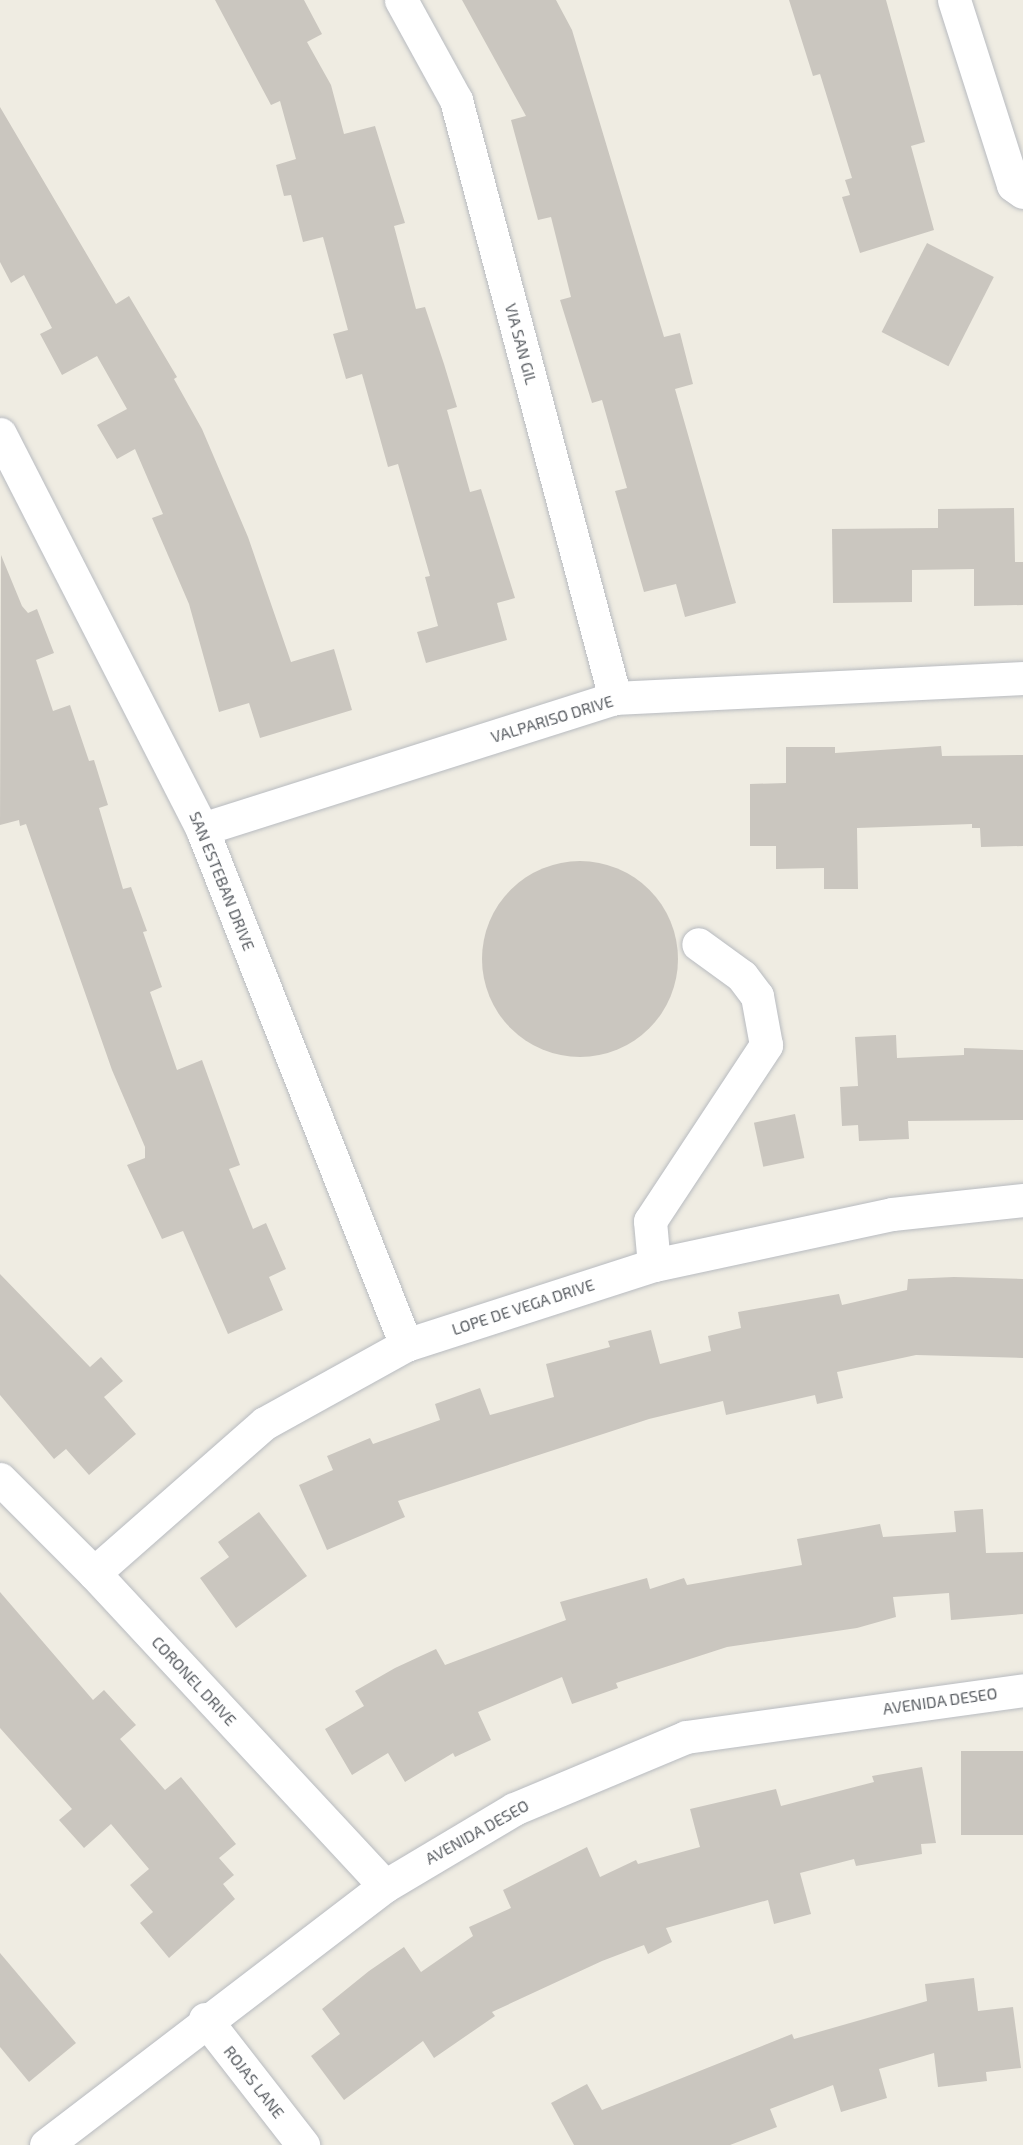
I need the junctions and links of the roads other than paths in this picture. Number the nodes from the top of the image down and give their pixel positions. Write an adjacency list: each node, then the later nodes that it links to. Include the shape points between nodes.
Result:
1 (401, 0): 6 (street, VIA SAN GIL, via 456,100)
2 (954, 0): 3 (street, via 1013,185)
3 (1023, 192)
4 (0, 434): 7 (street, SAN ESTEBAN DRIVE)
5 (1023, 678): 6 (street, VALPARISO DRIVE)
6 (615, 698): 7 (street, VALPARISO DRIVE)
7 (202, 829): 11 (street, SAN ESTEBAN DRIVE)
8 (698, 944): 10 (street, via 742,976 757,996 766,1045 650,1221)
9 (1023, 1200): 10 (street, LOPE DE VEGA DRIVE, via 892,1214)
10 (654, 1265): 11 (street, LOPE DE VEGA DRIVE)
11 (406, 1345): 13 (street, LOPE DE VEGA DRIVE, via 265,1423)
12 (0, 1479): 13 (street, CORONEL DRIVE)
13 (94, 1573): 15 (street, CORONEL DRIVE)
14 (1023, 1690): 15 (street, AVENIDA DESEO, via 686,1737 514,1809)
15 (385, 1886): 16 (street, AVENIDA DESEO)
16 (205, 2019): 17 (street, AVENIDA DESEO); 18 (street, ROJAS LANE)
17 (46, 2145)
18 (303, 2145)

